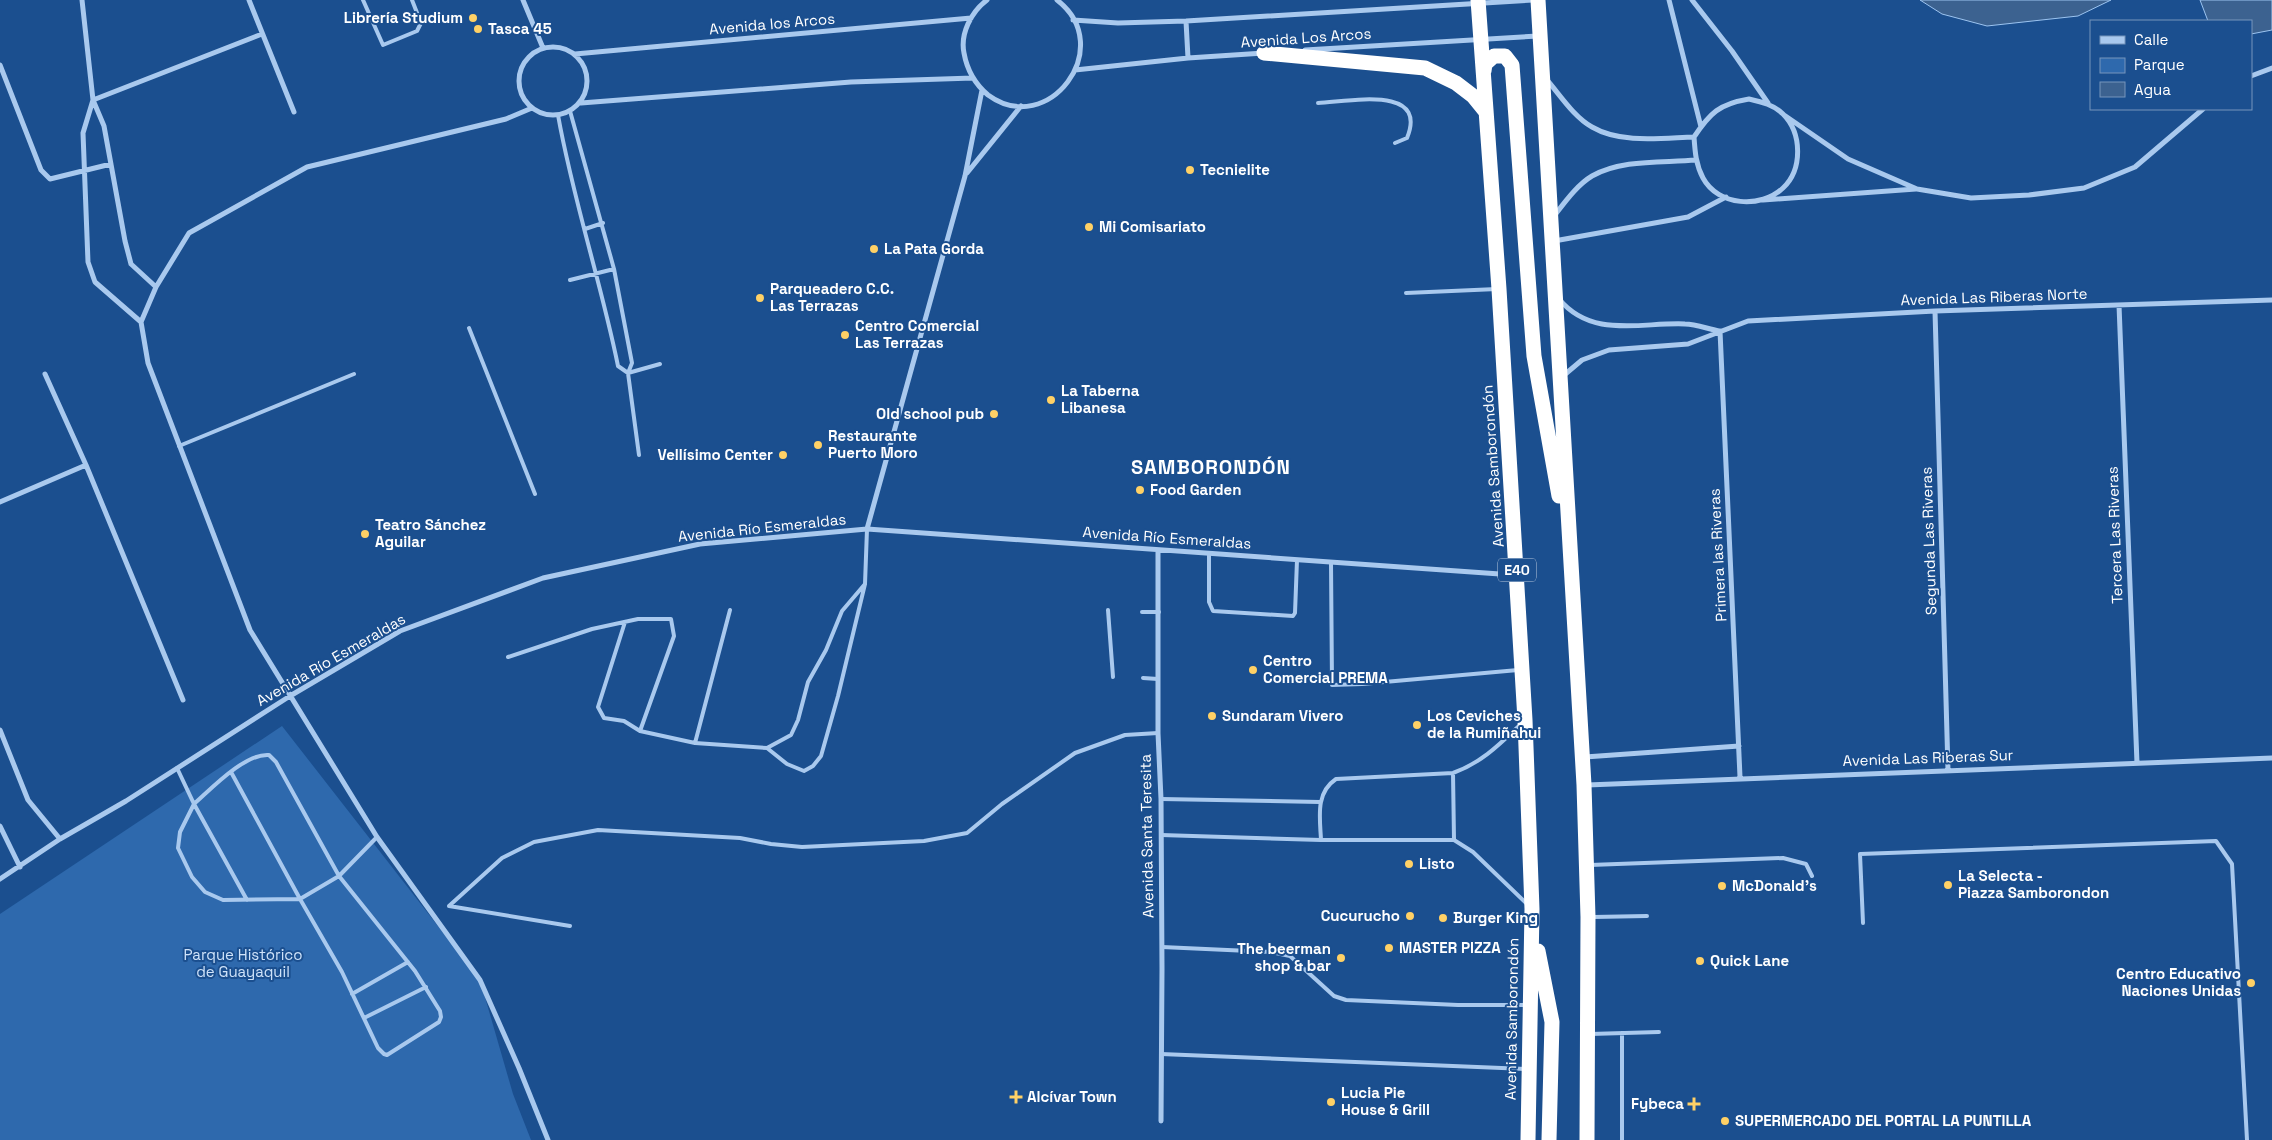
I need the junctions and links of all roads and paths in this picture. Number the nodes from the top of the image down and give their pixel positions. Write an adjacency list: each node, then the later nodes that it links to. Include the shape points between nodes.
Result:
1 (82, 0): 31 (street)
2 (249, 0): 16 (street)
3 (363, 0): 4 (lane, via 383,45 417,31 421,22)
4 (412, 0)
5 (524, 0): 19 (street)
6 (987, 0): 13 (street)
7 (1057, 0): 14 (street)
8 (1533, 0): 12 (street, Avenida Los Arcos)
9 (1538, 0): 17 (highway)
10 (1669, 0): 43 (street)
11 (1692, 0): 34 (street)
12 (1479, 2): 15 (street, Avenida Los Arcos); 18 (highway, Avenida Samborondón / E40)
13 (971, 18): 21 (street, Avenida los Arcos); 29 (street, via 963,49)
14 (1073, 20): 15 (street, Avenida Los Arcos); 25 (street, via 1082,45)
15 (1186, 21): 22 (street)
16 (262, 34): 31 (street); 39 (street)
17 (1540, 36): 18 (street, Avenida Los Arcos); 27 (highway)
18 (1481, 39): 20 (street, Avenida Los Arcos); 26 (highway, Avenida Samborondón / E40)
19 (543, 48): 21 (street, via 565,49); 36 (street, via 532,54 519,75 519,88)
20 (1264, 53): 22 (street, Avenida Los Arcos); 40 (highway, via 1425,68 1456,83)
21 (575, 54): 32 (street, via 584,64 588,77 587,90)
22 (1188, 58): 25 (street, Avenida Los Arcos)
23 (0, 65): 48 (street, via 44,175 50,179)
24 (2272, 68): 28 (street)
25 (1075, 70): 35 (street, via 1068,82 1048,100)
26 (1484, 72): 40 (highway, Avenida Samborondón / E40); 85 (highway, via 1485,64 1494,56 1505,56 1512,65 1534,356)
27 (1542, 74): 44 (street, via 1569,107 1592,127 1621,137); 53 (highway)
28 (2252, 76)
29 (973, 78): 30 (street); 32 (street, via 851,82)
30 (982, 90): 35 (street, via 1007,104); 49 (street)
31 (93, 100): 47 (street, via 104,126); 48 (street, via 83,133)
32 (580, 103): 38 (street)
33 (1318, 103): 45 (lane, via 1390,99 1403,105 1410,115 1412,127 1407,138)
34 (1768, 104): 42 (street); 43 (street, via 1749,99 1730,102 1713,112)
35 (1021, 106): 49 (street)
36 (532, 108): 41 (street, via 544,114); 60 (street, via 506,118 307,167 189,233)
37 (2202, 110): 50 (street, via 2135,167 2084,188 1971,198)
38 (570, 111): 41 (street); 54 (lane)
39 (294, 112)
40 (1486, 112): 61 (highway, Avenida Samborondón / E40)
41 (558, 115): 55 (lane, via 565,157)
42 (1784, 115): 50 (street, via 1848,159); 52 (street, via 1797,138 1797,165 1783,188)
43 (1701, 127): 44 (street)
44 (1694, 137): 46 (street)
45 (1395, 143)
46 (1696, 160): 51 (street, via 1704,180); 53 (street, via 1616,166 1584,182)
47 (111, 164): 48 (street); 60 (street, via 131,264)
48 (84, 170): 67 (street, via 88,262 95,282)
49 (965, 176): 80 (street)
50 (1917, 188): 52 (street)
51 (1726, 197): 52 (street, via 1738,202); 56 (street, via 1688,217)
52 (1760, 201)
53 (1551, 220): 56 (highway)
54 (602, 223): 55 (lane); 57 (lane)
55 (585, 228): 58 (lane)
56 (1552, 241): 63 (highway)
57 (614, 270): 58 (lane); 71 (lane, via 632,363)
58 (596, 273): 59 (lane); 71 (lane, via 618,366)
59 (570, 280)
60 (156, 287): 67 (street)
61 (1499, 289): 62 (lane); 86 (highway, Avenida Samborondón / E40)
62 (1406, 293)
63 (1555, 293): 69 (street, via 1578,316 1594,323 1613,326 1687,324); 74 (highway)
64 (2272, 300): 65 (street, Avenida Las Riberas Norte)
65 (2119, 305): 66 (street, Avenida Las Riberas Norte); 109 (street, Tercera Las Riveras)
66 (1936, 312): 69 (street, Avenida Las Riberas Norte, via 1748,321); 111 (street, Segunda Las Riveras)
67 (141, 322): 75 (street, via 148,363)
68 (469, 328): 78 (lane)
69 (1720, 331): 74 (street, Avenida Las Riberas Norte, via 1688,344 1615,348 1582,360); 105 (street, Primera las Riveras)
70 (660, 364): 71 (lane)
71 (628, 373): 76 (lane)
72 (45, 374): 77 (street)
73 (354, 374): 75 (lane)
74 (1560, 379): 85 (highway)
75 (179, 446): 98 (street, via 250,630)
76 (639, 455)
77 (86, 465): 79 (street); 99 (street)
78 (535, 494)
79 (0, 502)
80 (867, 529): 81 (street, Avenida Río Esmeraldas); 87 (lane); 98 (street, Avenida Río Esmeraldas, via 700,544 543,578 400,631)
81 (1158, 551): 82 (street, Avenida Río Esmeraldas); 91 (street, Avenida Santa Teresita)
82 (1209, 554): 83 (street, Avenida Río Esmeraldas); 83 (lane, via 1210,608 1213,611 1293,616)
83 (1297, 560): 84 (street, Avenida Río Esmeraldas)
84 (1331, 563): 86 (street, Avenida Río Esmeraldas); 94 (lane, via 1332,685)
85 (1572, 571): 107 (highway)
86 (1517, 575): 94 (highway, Avenida Samborondón / E40)
87 (865, 584): 106 (lane, via 842,611 808,682 791,735); 106 (lane, via 821,756 804,771 787,764)
88 (730, 610): 104 (lane)
89 (1108, 610): 95 (lane)
90 (1142, 612): 91 (lane)
91 (1158, 612): 97 (street, Avenida Santa Teresita)
92 (625, 622): 93 (lane, via 592,629); 102 (lane, via 598,707 604,718 624,721); 102 (lane, via 671,619 674,625 674,636)
93 (508, 657)
94 (1523, 669): 100 (highway, Avenida Samborondón / E40)
95 (1113, 677)
96 (1143, 678): 97 (lane)
97 (1159, 679): 103 (street, Avenida Santa Teresita)
98 (290, 696): 110 (street, Avenida Río Esmeraldas); 121 (street)
99 (183, 700)
100 (1525, 720): 113 (lane, via 1486,757); 132 (highway, Avenida Samborondón / E40)
101 (0, 730): 122 (street, via 28,800)
102 (640, 731): 104 (lane)
103 (1158, 733): 116 (street, Avenida Santa Teresita); 136 (lane, via 1125,735 1075,753 967,833 924,841 802,847 740,838 598,830 534,842 502,858 449,906)
104 (696, 742): 106 (lane)
105 (1739, 746): 107 (street); 114 (street, Primera las Riveras)
106 (767, 748)
107 (1582, 757): 115 (highway)
108 (2272, 758): 109 (street, Avenida Las Riberas Sur)
109 (2137, 763): 111 (street, Avenida Las Riberas Sur)
110 (177, 768): 118 (lane); 122 (street, Avenida Río Esmeraldas)
111 (1948, 770): 114 (street, Avenida Las Riberas Sur)
112 (231, 772): 118 (lane); 127 (lane, via 260,754 268,755 276,762); 130 (lane)
113 (1453, 773): 117 (lane, via 1336,779 1327,785); 124 (lane)
114 (1740, 777): 115 (street, Avenida Las Riberas Sur)
115 (1584, 785): 125 (highway)
116 (1161, 799): 117 (lane); 120 (street, Avenida Santa Teresita)
117 (1320, 802): 123 (lane)
118 (194, 804): 131 (lane); 131 (lane, via 180,832 178,848 192,877 205,892 223,900)
119 (0, 826): 126 (street)
120 (1161, 835): 123 (lane); 137 (street, Avenida Santa Teresita)
121 (377, 837): 127 (lane); 149 (street, via 480,980)
122 (60, 839): 126 (street, Avenida Río Esmeraldas)
123 (1321, 840): 124 (lane)
124 (1454, 840): 132 (lane, via 1473,852)
125 (1587, 865): 128 (lane, via 1783,858 1806,864); 134 (highway)
126 (20, 867): 129 (street, Avenida Río Esmeraldas)
127 (339, 876): 130 (lane); 138 (lane)
128 (1812, 876)
129 (0, 878)
130 (300, 899): 131 (lane); 140 (lane)
131 (247, 900)
132 (1532, 916): 141 (highway, Avenida Samborondón / E40); 151 (highway, via 1552,1022)
133 (1647, 916): 134 (lane)
134 (1588, 917): 145 (highway)
135 (1863, 923): 154 (lane, via 1860,854 2216,841 2232,864)
136 (570, 926)
137 (1162, 947): 141 (lane, via 1272,952 1290,956 1334,996 1346,1000); 146 (street, Avenida Santa Teresita)
138 (408, 962): 139 (lane); 140 (lane)
139 (426, 987): 142 (lane); 142 (lane, via 440,1010 439,1022 394,1052 384,1054 378,1048)
140 (352, 994): 142 (lane)
141 (1531, 1005): 147 (highway, Avenida Samborondón / E40)
142 (364, 1018)
143 (1659, 1032): 144 (lane)
144 (1622, 1033): 145 (lane); 153 (lane)
145 (1588, 1034): 152 (highway)
146 (1161, 1054): 147 (lane); 148 (street, Avenida Santa Teresita)
147 (1529, 1069): 150 (highway, Avenida Samborondón / E40)
148 (1161, 1121)
149 (548, 1140)
150 (1528, 1140)
151 (1549, 1140)
152 (1587, 1140)
153 (1622, 1140)
154 (2247, 1140)

